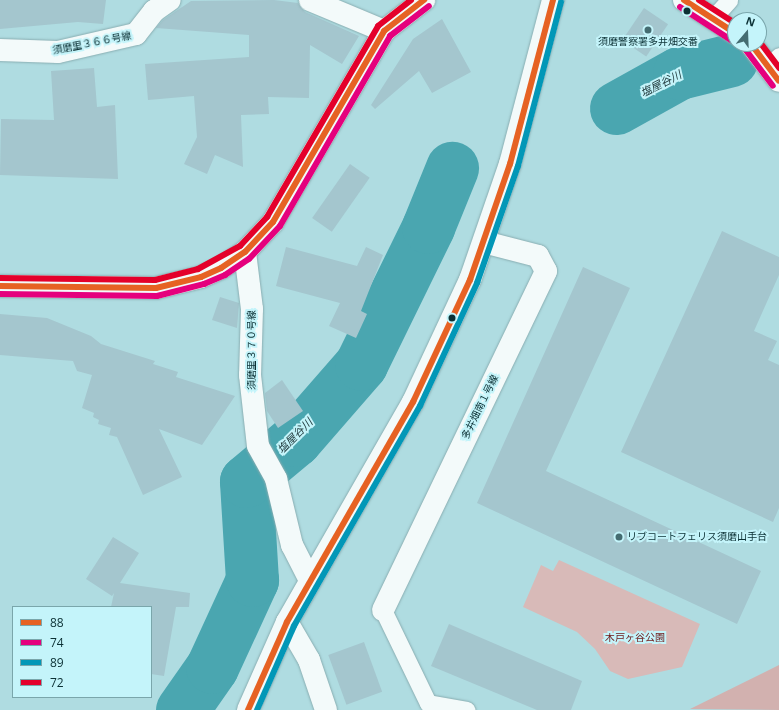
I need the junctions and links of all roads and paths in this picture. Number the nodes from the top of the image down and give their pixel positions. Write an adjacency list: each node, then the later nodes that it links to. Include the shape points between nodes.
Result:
1 (170, 0): 10 (street, 須磨里３６６号線, via 154,11 136,34 58,52)
2 (310, 0): 9 (street)
3 (424, 0): 9 (street)
4 (553, 0): 13 (street, via 510,164)
5 (684, 0): 7 (street)
6 (729, 0): 7 (lane)
7 (713, 18): 8 (street)
8 (727, 28)
9 (384, 30): 14 (street, via 274,222)
10 (0, 50)
11 (759, 52): 12 (street)
12 (776, 68)
13 (484, 242): 16 (street, via 470,280 425,379); 17 (street, 多井畑南１号線, via 538,256 546,271)
14 (245, 252): 15 (street, via 222,268 201,277 156,288); 16 (street, 須磨里３７０号線, via 252,309 250,375 258,446 276,479 292,544)
15 (0, 286)
16 (310, 580): 18 (street)
17 (383, 610): 21 (lane, via 428,703)
18 (287, 622): 19 (street); 20 (street, via 309,660)
19 (248, 710)
20 (326, 710)
21 (466, 710)

